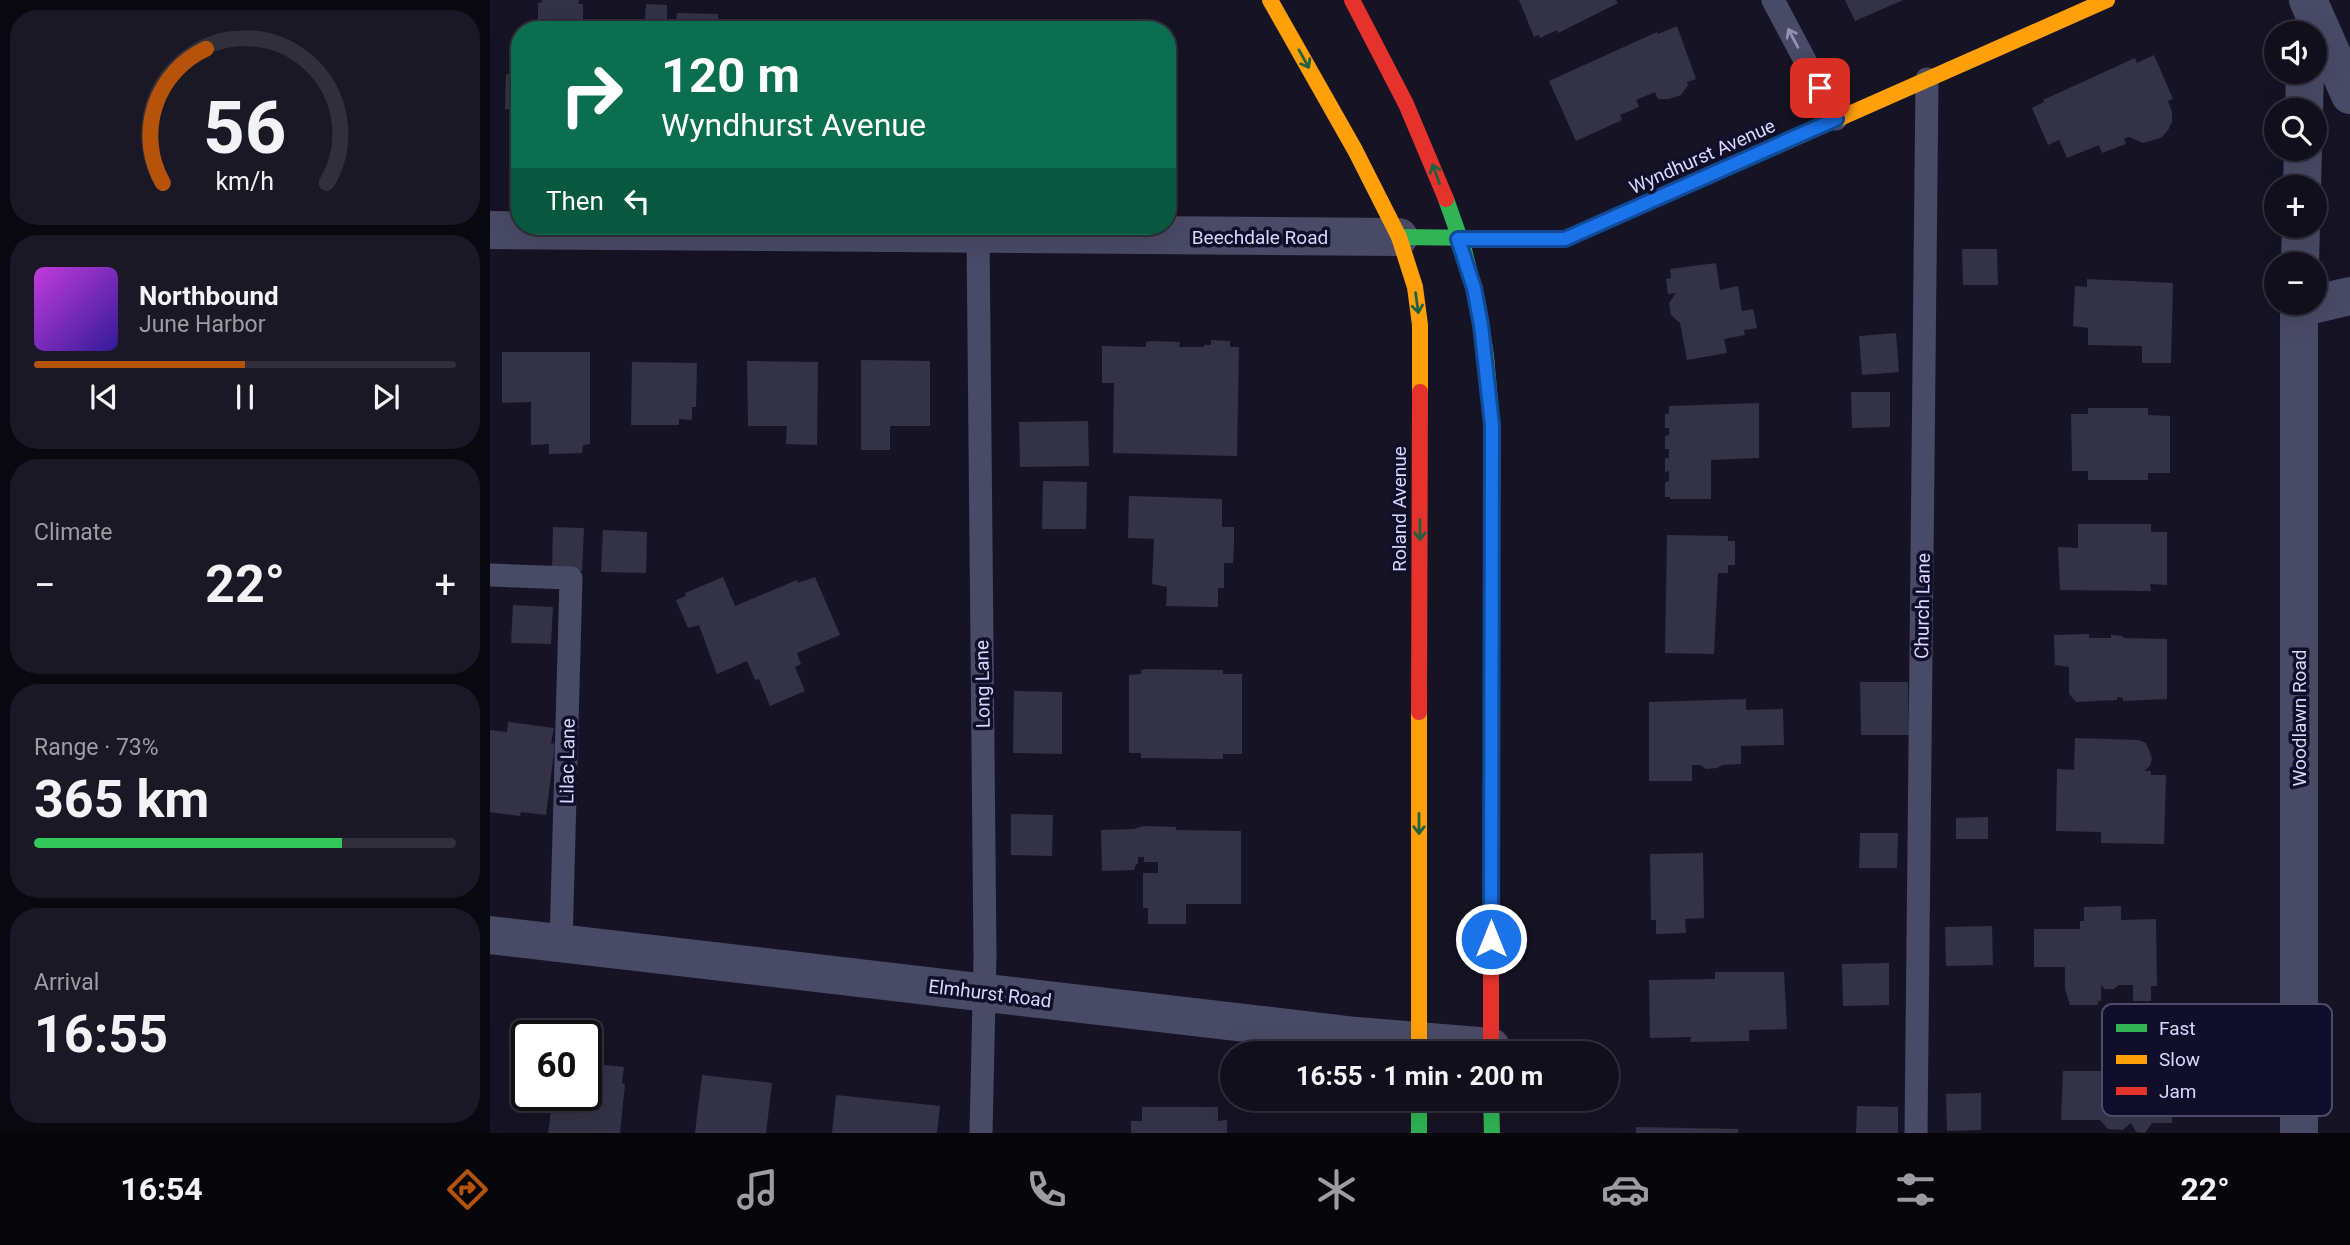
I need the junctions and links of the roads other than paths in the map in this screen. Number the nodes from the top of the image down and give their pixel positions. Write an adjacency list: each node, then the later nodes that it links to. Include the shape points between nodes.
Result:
1 (1270, 0): 13 (main road, Roland Avenue, one-way to 13)
2 (1352, 0): 14 (main road, one-way to 2, via 1427,149)
3 (1773, 0): 9 (lane, one-way to 3)
4 (2107, 0): 7 (main road, Wyndhurst Avenue)
5 (2308, 0): 6 (street); 8 (street)
6 (2307, 21)
7 (1927, 79): 9 (main road, Wyndhurst Avenue); 31 (lane, Church Lane)
8 (2350, 95)
9 (1836, 119): 14 (main road, Wyndhurst Avenue, via 1565,239)
10 (490, 230): 11 (street, Beechdale Road)
11 (511, 230)
12 (978, 235): 13 (street, Beechdale Road); 21 (lane, Long Lane)
13 (1399, 237): 14 (main road, Wyndhurst Avenue); 24 (main road, Roland Avenue, one-way to 24, via 1415,287 1420,325)
14 (1458, 239): 25 (main road, via 1481,325 1492,425)
15 (2350, 296): 16 (street)
16 (2327, 300)
17 (2299, 315): 22 (street, Woodlawn Road)
18 (490, 575): 20 (lane, Lilac Lane, via 571,578)
19 (490, 935): 20 (street, Elmhurst Road)
20 (561, 943): 21 (street, Elmhurst Road)
21 (983, 992): 23 (street, Elmhurst Road); 28 (lane, Long Lane)
22 (2300, 1004)
23 (1385, 1041)
24 (1419, 1041)
25 (1491, 1041)
26 (1419, 1111): 29 (main road)
27 (1491, 1111): 30 (main road)
28 (981, 1133)
29 (1419, 1133)
30 (1492, 1133)
31 (1916, 1133)

